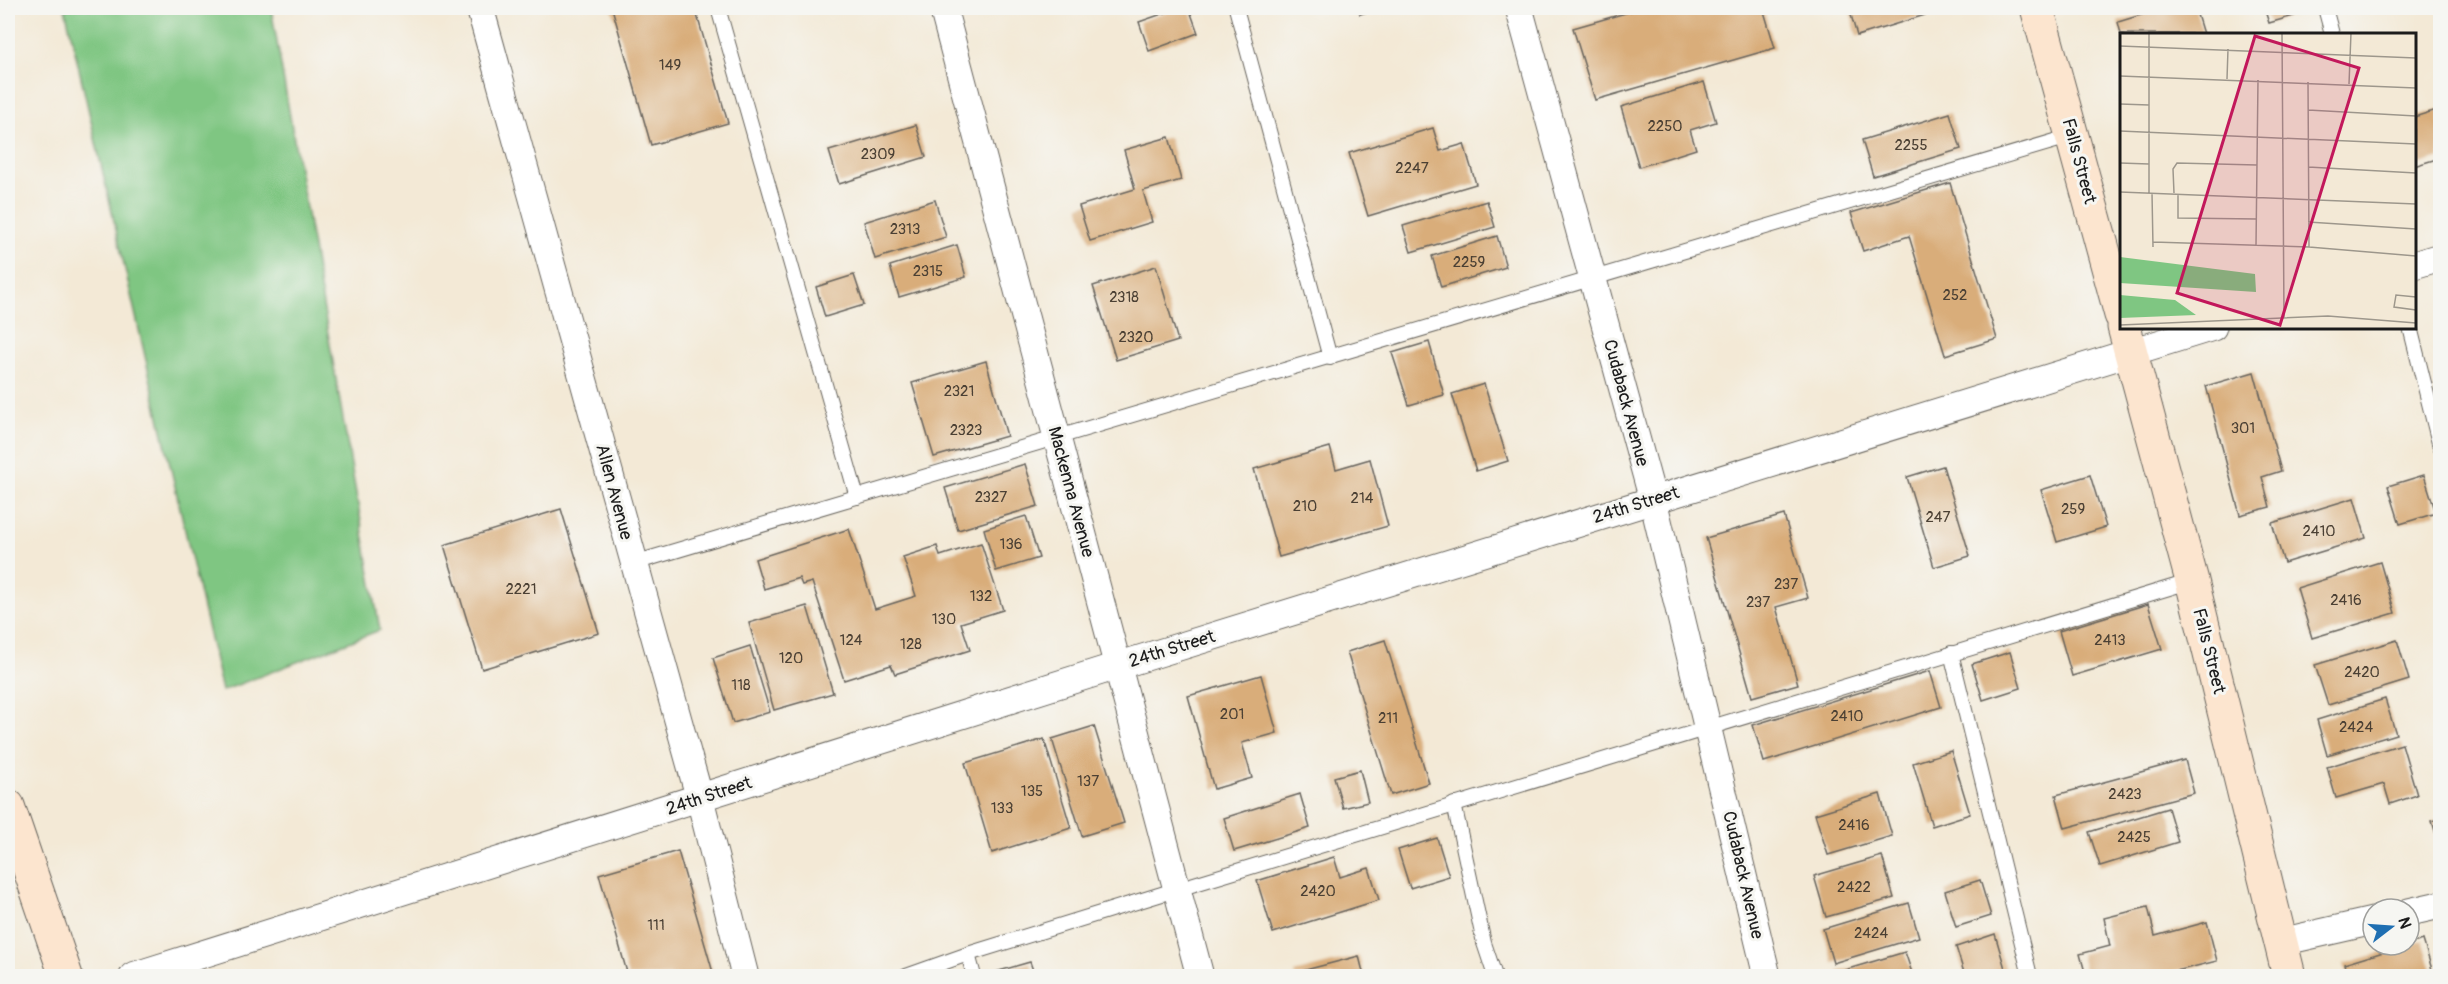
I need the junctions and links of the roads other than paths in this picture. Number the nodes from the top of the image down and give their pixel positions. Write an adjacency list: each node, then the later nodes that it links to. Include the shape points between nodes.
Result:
1 (480, 8): 22 (street, Allen Avenue)
2 (718, 8): 20 (lane)
3 (943, 8): 18 (street, Mackenna Avenue)
4 (1236, 8): 17 (lane)
5 (1519, 8): 12 (street, Cudaback Avenue)
6 (2037, 8): 9 (street, Falls Street)
7 (2325, 8): 8 (lane)
8 (2332, 33)
9 (2073, 136): 12 (lane); 13 (street, Falls Street)
10 (2440, 257): 11 (street)
11 (2415, 265)
12 (1593, 280): 17 (lane); 21 (street, Cudaback Avenue)
13 (2120, 311)
14 (2206, 328): 16 (street, 24th Street)
15 (2410, 328): 19 (lane)
16 (2128, 340): 21 (street, 24th Street); 23 (street, Falls Street)
17 (1330, 358): 18 (lane)
18 (1057, 438): 20 (lane); 25 (street, Mackenna Avenue)
19 (2440, 447)
20 (857, 497): 22 (lane)
21 (1653, 500): 25 (street, 24th Street); 26 (street, Cudaback Avenue)
22 (634, 563): 27 (street, Allen Avenue)
23 (2192, 581): 24 (lane); 34 (street, Falls Street)
24 (1951, 653): 26 (lane); 44 (lane)
25 (1117, 666): 27 (street, 24th Street); 30 (street, Mackenna Avenue)
26 (1707, 726): 28 (lane); 43 (street, Cudaback Avenue)
27 (700, 800): 37 (street, 24th Street); 38 (street, Allen Avenue)
28 (1454, 804): 30 (lane); 42 (lane, via 1484,943)
29 (8, 806): 36 (street)
30 (1178, 889): 35 (lane); 41 (street, Mackenna Avenue)
31 (2440, 904): 32 (street)
32 (2421, 909)
33 (2361, 924): 34 (street)
34 (2281, 942): 45 (street, Falls Street)
35 (968, 954): 39 (lane); 40 (lane)
36 (66, 976)
37 (133, 976)
38 (745, 976)
39 (906, 976)
40 (974, 976)
41 (1200, 976)
42 (1495, 976)
43 (1767, 976)
44 (2030, 976)
45 (2289, 976)

